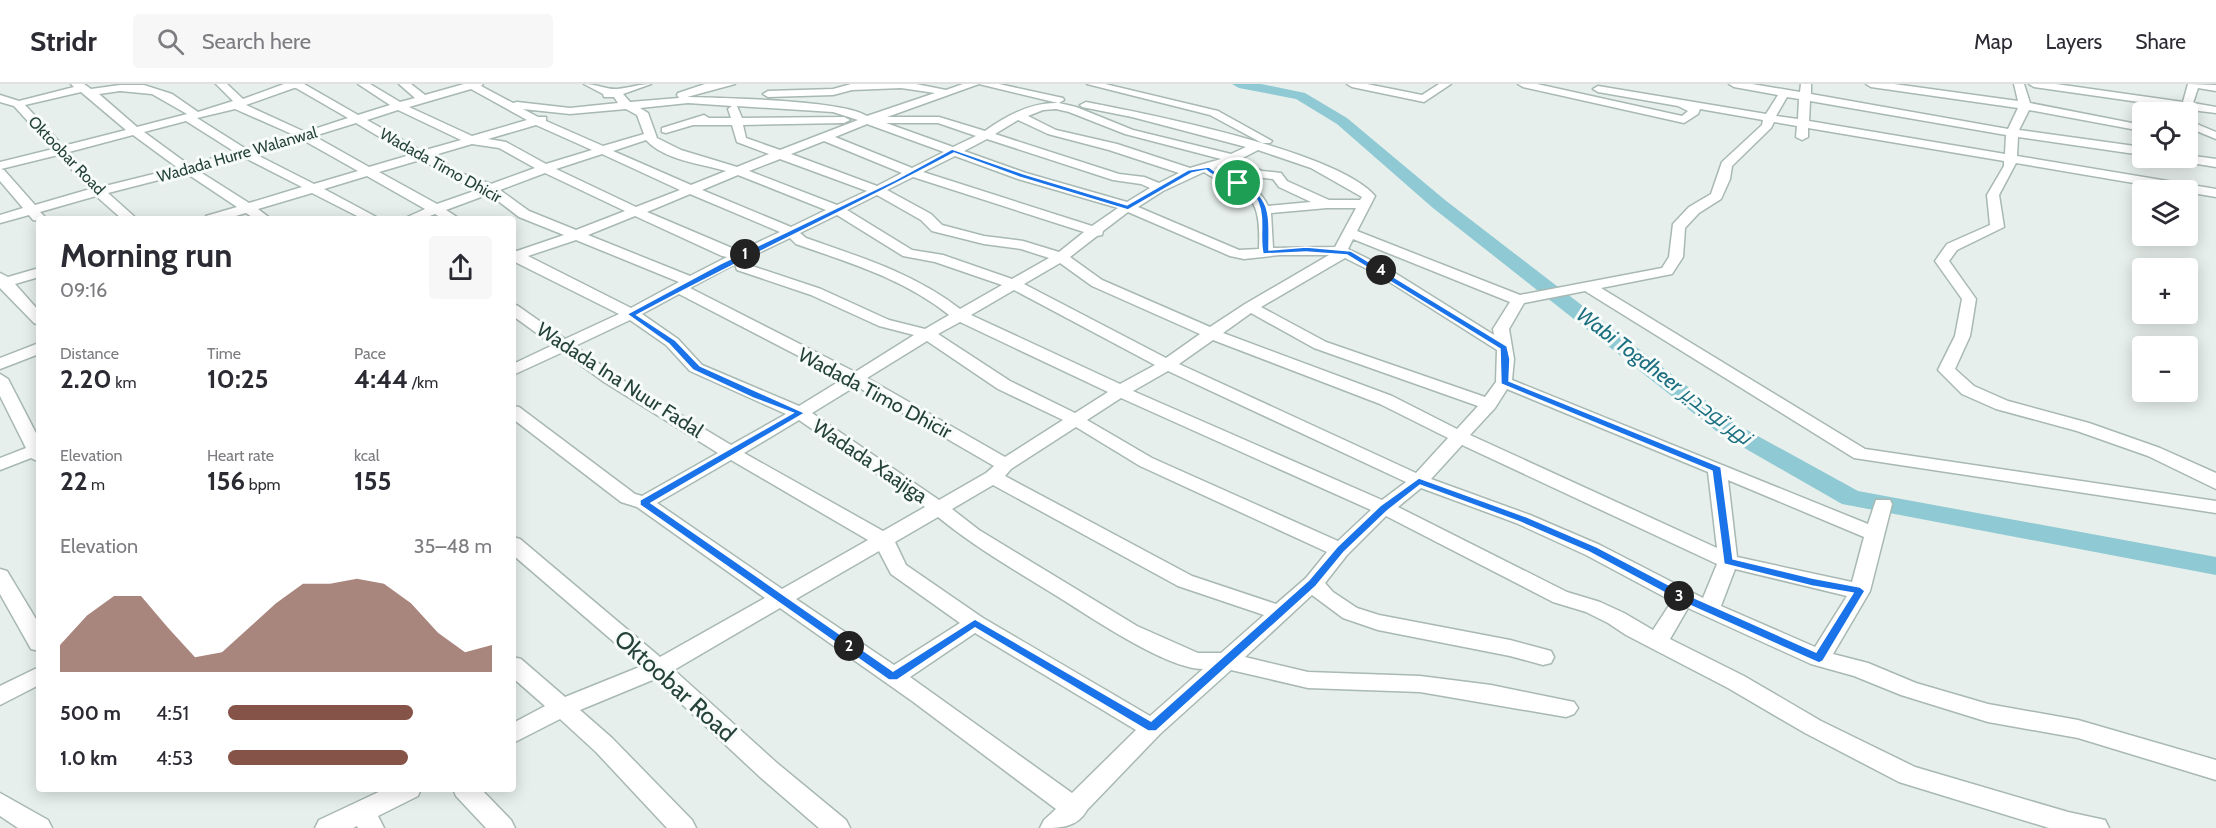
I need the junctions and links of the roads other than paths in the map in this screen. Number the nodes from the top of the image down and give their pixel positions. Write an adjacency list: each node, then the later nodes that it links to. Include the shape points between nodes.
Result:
1 (221, 84): 38 (street, via 239,101)
2 (293, 84): 38 (street); 48 (street, Wadada Timo Dhicir)
3 (363, 84): 39 (street)
4 (404, 84): 32 (street)
5 (589, 84): 26 (street, via 605,92)
6 (646, 84): 26 (street)
7 (729, 84): 29 (street)
8 (789, 84): 30 (street)
9 (974, 84): 27 (street)
10 (984, 84): 68 (street, via 1133,114)
11 (1092, 84): 75 (street, via 1214,113)
12 (1352, 84): 13 (street, via 1424,99)
13 (1446, 84)
14 (1523, 84): 22 (street, via 1684,120 1694,112 1680,103 1607,92)
15 (1734, 84): 28 (street)
16 (1871, 84): 41 (street)
17 (2019, 84): 41 (street)
18 (2034, 84): 33 (street)
19 (2194, 84): 24 (street); 34 (street)
20 (473, 85): 32 (street, Wadada Hurre Walanwal); 36 (street)
21 (899, 85): 27 (street); 30 (street)
22 (1599, 86): 49 (street)
23 (83, 88): 35 (street); 47 (street, via 145,86 185,106 193,113); 58 (street)
24 (2216, 88)
25 (1806, 90): 28 (street); 54 (street); 59 (street)
26 (617, 92): 40 (street); 45 (street)
27 (947, 92): 50 (street)
28 (1785, 92): 49 (street)
29 (680, 93): 37 (street); 40 (street)
30 (768, 94): 37 (street)
31 (0, 98): 35 (street, Oktoobar Road)
32 (423, 99): 39 (street, Wadada Hurre Walanwal)
33 (2140, 102)
34 (2189, 102)
35 (18, 104): 69 (street, Oktoobar Road)
36 (502, 104): 45 (street); 51 (street)
37 (746, 104): 42 (street); 50 (street, via 833,109)
38 (236, 105): 47 (street); 62 (street)
39 (399, 106): 48 (street, Wadada Hurre Walanwal); 67 (street)
40 (628, 106): 45 (street); 63 (street, via 642,113)
41 (2025, 106): 55 (street); 59 (street)
42 (734, 109): 52 (street); 53 (street)
43 (2198, 110): 44 (street)
44 (2216, 110)
45 (570, 111): 51 (street)
46 (1020, 117): 60 (street); 78 (street, via 1056,105 1129,132); 87 (street, via 1052,132)
47 (189, 118): 58 (street); 73 (street)
48 (358, 118): 62 (street, Wadada Hurre Walanwal); 76 (street, Wadada Timo Dhicir)
49 (1770, 118): 54 (street); 127 (street, via 1759,136 1726,165 1716,196 1694,210 1678,227 1676,257 1667,271)
50 (866, 120): 52 (street); 60 (street, via 939,120); 65 (street); 70 (street)
51 (537, 121): 67 (street); 72 (street)
52 (739, 121): 53 (street); 74 (street, via 737,131 741,140)
53 (693, 122): 57 (street)
54 (1803, 124): 66 (street); 77 (street)
55 (2132, 126)
56 (2198, 128): 64 (street)
57 (666, 130)
58 (135, 132): 69 (street); 84 (street)
59 (2013, 133): 71 (street); 77 (street)
60 (988, 134): 70 (street); 92 (street)
61 (2198, 134): 64 (street)
62 (303, 135): 73 (street, Wadada Hurre Walanwal); 86 (street)
63 (652, 135): 72 (street); 85 (street, via 657,144 677,153)
64 (2216, 136)
65 (825, 137): 74 (street); 89 (street)
66 (1802, 137)
67 (471, 140): 76 (street); 82 (street, via 502,145)
68 (1257, 146): 75 (street); 78 (street)
69 (62, 150): 81 (street); 93 (street, Oktoobar Road)
70 (954, 150): 89 (street); 100 (street, via 1022,176)
71 (2132, 150)
72 (607, 151): 82 (street); 94 (street)
73 (245, 153): 84 (street, Wadada Hurre Walanwal); 90 (street)
74 (782, 154): 85 (street); 95 (street)
75 (1292, 154): 98 (street, via 1351,182 1369,196)
76 (421, 156): 86 (street); 91 (street, Wadada Timo Dhicir, via 451,174)
77 (2011, 159): 96 (street); 158 (street, via 1993,195 1997,227 1952,247 1942,261 1970,298 1967,324 1957,354 1946,370 1968,390 2002,405 2154,452)
78 (1229, 160): 83 (street); 97 (street, via 1260,174 1277,176 1283,184)
79 (2198, 160): 80 (street)
80 (2216, 163)
81 (0, 166)
82 (546, 168): 91 (street); 104 (street)
83 (1207, 168): 87 (street); 103 (street, via 1251,190 1261,199)
84 (186, 170): 93 (street, Wadada Hurre Walanwal); 99 (street)
85 (738, 171): 94 (street); 102 (street)
86 (367, 172): 90 (street); 101 (street)
87 (1190, 172): 92 (street)
88 (0, 173): 105 (street)
89 (912, 173): 95 (street); 114 (street)
90 (314, 187): 99 (street); 109 (street)
91 (490, 188): 101 (street); 116 (street, Wadada Timo Dhicir, via 524,214)
92 (1159, 188): 100 (street)
93 (98, 190): 105 (street, Wadada Hurre Walanwal); 106 (street, Oktoobar Road)
94 (691, 190): 104 (street); 113 (street)
95 (877, 190): 102 (street); 122 (street, via 926,217 937,228 1023,245)
96 (2216, 193)
97 (1327, 204): 98 (street); 103 (street)
98 (1365, 204): 115 (street)
99 (248, 208): 107 (street); 108 (street)
100 (1128, 208): 114 (street); 118 (street, via 1234,254)
101 (435, 209): 110 (street); 111 (street)
102 (836, 209): 113 (street); 125 (street, via 908,253 938,258)
103 (1263, 210): 118 (street)
104 (637, 211): 116 (street); 120 (street)
105 (36, 215): 112 (street, Wadada Hurre Walanwal)
106 (127, 216)
107 (221, 216)
108 (260, 216)
109 (367, 216)
110 (418, 216)
111 (448, 216)
112 (0, 219)
113 (792, 232): 120 (street); 132 (street, via 801,241 887,272 924,290)
114 (1097, 232): 122 (street)
115 (1350, 233): 117 (street); 128 (street)
116 (574, 236): 119 (street); 126 (street, Wadada Timo Dhicir)
117 (1342, 251): 118 (street); 129 (street); 137 (street, via 1382,271)
118 (1266, 252)
119 (516, 255)
120 (741, 256): 126 (street); 135 (street, via 741,267 816,292 884,323)
121 (516, 257): 131 (street, Wadada Xaajiga)
122 (1061, 257): 125 (street); 134 (street, via 1097,283)
123 (36, 273): 124 (street)
124 (2, 281): 133 (street)
125 (1013, 284): 132 (street); 140 (street)
126 (686, 286): 131 (street); 142 (street, Wadada Timo Dhicir, via 797,350)
127 (1587, 286): 128 (street); 161 (street, via 1860,454)
128 (1519, 300): 137 (street, via 1500,328)
129 (1250, 307): 134 (street); 146 (street, via 1320,345)
130 (516, 311): 136 (street, Wadada Ina Nuur Fadal)
131 (631, 314): 136 (street); 148 (street, Wadada Xaajiga, via 672,342 696,368)
132 (960, 316): 135 (street); 145 (street)
133 (36, 317)
134 (1210, 333): 140 (street); 150 (street, via 1386,400)
135 (927, 334): 142 (street); 149 (street, via 1004,385)
136 (565, 346): 141 (street); 153 (street, Wadada Ina Nuur Fadal, via 610,379)
137 (1504, 348): 144 (street)
138 (36, 349): 139 (street)
139 (0, 364)
140 (1167, 365): 145 (street); 157 (street)
141 (516, 369)
142 (856, 378): 148 (street); 156 (street, Wadada Timo Dhicir)
143 (0, 379): 151 (street)
144 (1504, 382): 146 (street); 155 (street)
145 (1120, 391): 149 (street); 163 (street)
146 (1489, 404): 150 (street)
147 (516, 413): 159 (street, via 628,498)
148 (800, 413): 153 (street); 162 (street, Wadada Xaajiga)
149 (1076, 420): 156 (street); 167 (street, via 1146,462)
150 (1457, 436): 157 (street); 168 (street)
151 (36, 450)
152 (36, 452): 154 (street)
153 (730, 452): 159 (street); 165 (street, Wadada Ina Nuur Fadal)
154 (0, 464)
155 (1717, 469): 164 (street); 168 (street)
156 (999, 471): 162 (street); 175 (street, Wadada Timo Dhicir, via 1185,581)
157 (1419, 481): 163 (street); 172 (street, via 1523,519 1593,550)
158 (2216, 483)
159 (644, 503): 173 (street)
160 (1883, 504): 164 (street)
161 (2216, 507)
162 (939, 508): 165 (street); 181 (street, Wadada Xaajiga, via 972,536 1129,631 1179,656 1197,661)
163 (1384, 508): 167 (street); 178 (street, via 1560,597 1616,618)
164 (1875, 534): 171 (street)
165 (884, 540): 173 (street); 176 (street, via 898,569)
166 (516, 547): 183 (street, Oktoobar Road)
167 (1340, 549): 170 (street)
168 (1728, 561): 171 (street); 174 (street)
169 (0, 576): 177 (street)
170 (1312, 583): 175 (street); 179 (street, via 1350,613 1378,622)
171 (1860, 591): 180 (street)
172 (1684, 598): 174 (street); 178 (street)
173 (782, 599): 183 (street); 184 (street)
174 (1709, 609): 180 (street)
175 (1280, 613): 181 (street)
176 (975, 623): 184 (street); 189 (street)
177 (36, 638)
178 (1657, 642): 203 (street, via 1908,774 1949,789)
179 (1543, 657)
180 (1819, 658): 191 (street, via 1988,713 2078,729)
181 (1228, 661): 188 (street, Wadada Xaajiga, via 1308,680 1420,684); 189 (street)
182 (516, 668): 187 (street)
183 (659, 668): 187 (street); 201 (street, Oktoobar Road, via 754,758)
184 (893, 677): 195 (street)
185 (29, 679): 186 (street)
186 (0, 696)
187 (561, 708): 190 (street); 200 (street, via 604,745)
188 (1566, 708)
189 (1152, 728): 195 (street)
190 (516, 732)
191 (2216, 770)
192 (405, 792): 196 (street)
193 (468, 792): 199 (street)
194 (0, 803): 197 (street)
195 (1075, 808): 202 (street)
196 (367, 820): 198 (street)
197 (39, 828)
198 (328, 828)
199 (502, 828)
200 (684, 828)
201 (837, 828)
202 (1053, 828)
203 (2096, 828)

